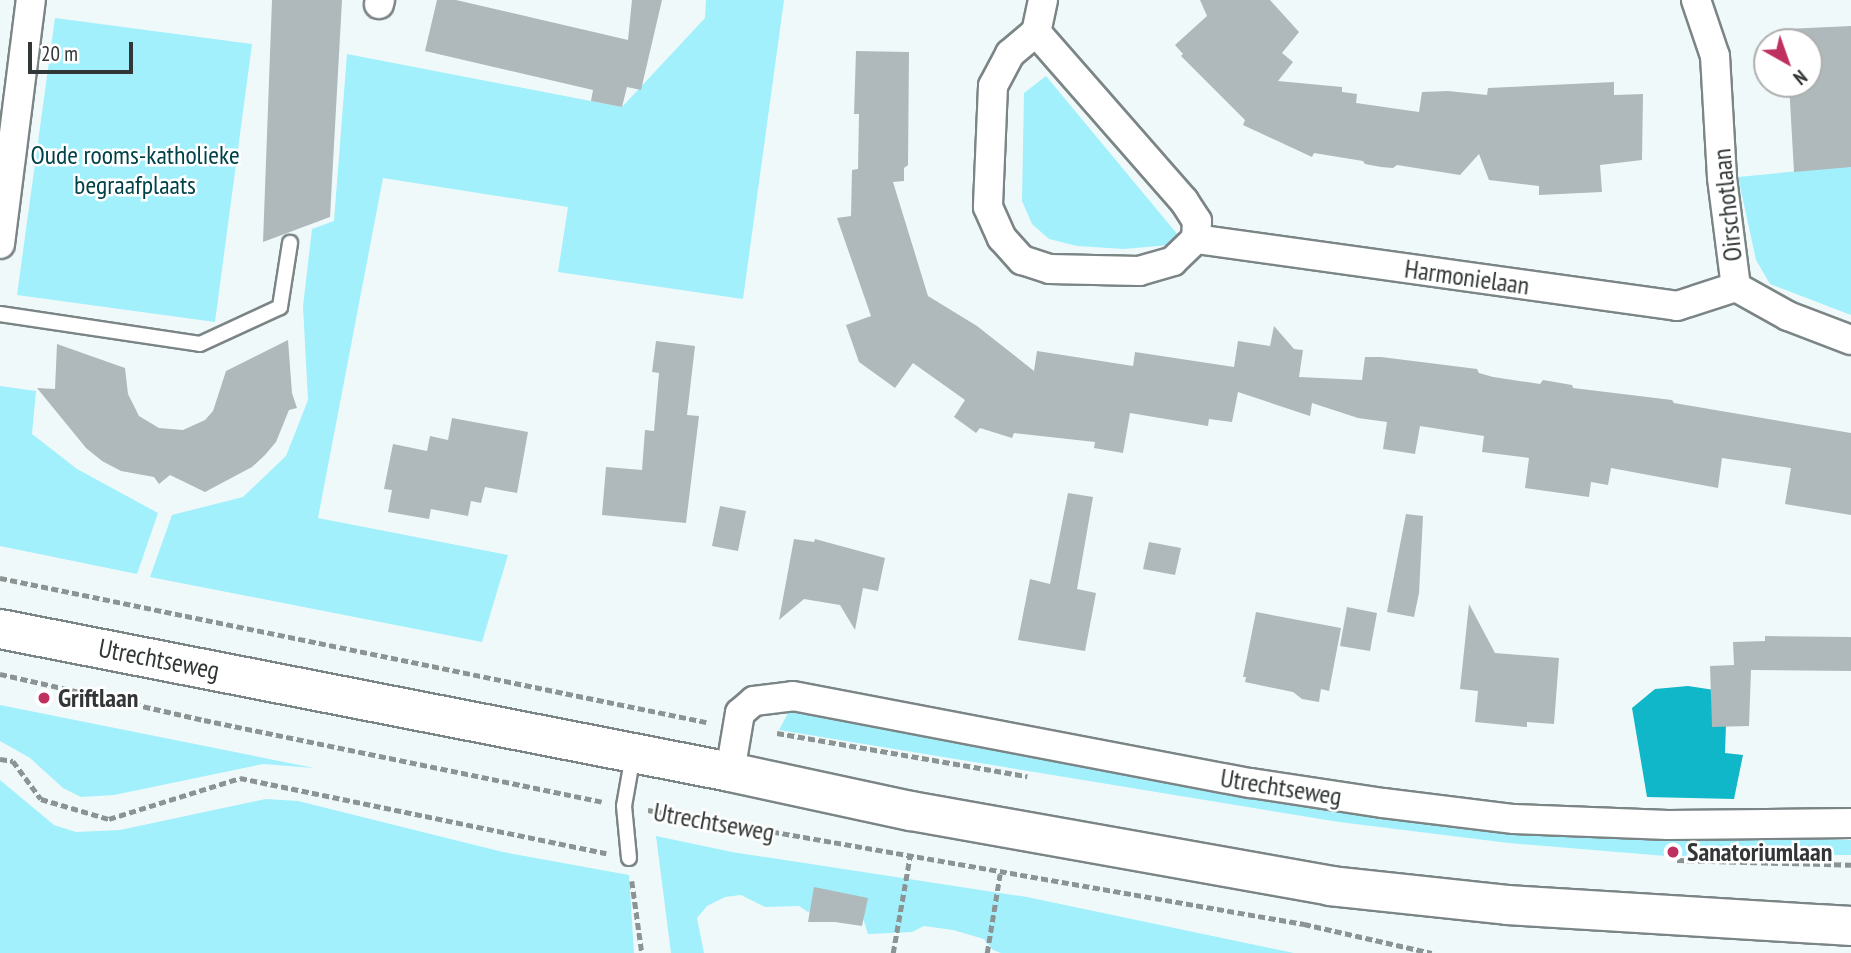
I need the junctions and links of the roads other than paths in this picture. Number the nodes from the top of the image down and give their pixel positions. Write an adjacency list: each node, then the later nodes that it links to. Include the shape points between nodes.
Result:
1 (31, 0): 7 (street)
2 (1043, 0): 4 (street)
3 (1696, 0): 8 (street, Oirschotlaan, via 1715,55 1722,178)
4 (1036, 32): 5 (street, via 1184,201 1197,222); 5 (street, via 1010,54 993,86 988,207 1002,238 1022,260 1050,269 1139,271 1173,261)
5 (1196, 239): 8 (street, Harmonielaan, via 1677,306)
6 (290, 243): 9 (lane, via 280,307 200,344)
7 (0, 244)
8 (1736, 287): 10 (street, Oirschotlaan, via 1788,316)
9 (0, 314)
10 (1851, 340)
11 (0, 629): 12 (main road, Utrechtseweg)
12 (633, 753): 13 (main road, Utrechtseweg); 15 (lane, via 624,806)
13 (730, 772): 14 (street, Utrechtseweg, via 740,713 754,701 793,696 1251,783 1382,803 1514,818 1612,823); 16 (main road, Utrechtseweg, via 911,811 1330,886 1507,905)
14 (1851, 823)
15 (629, 858)
16 (1851, 926)

